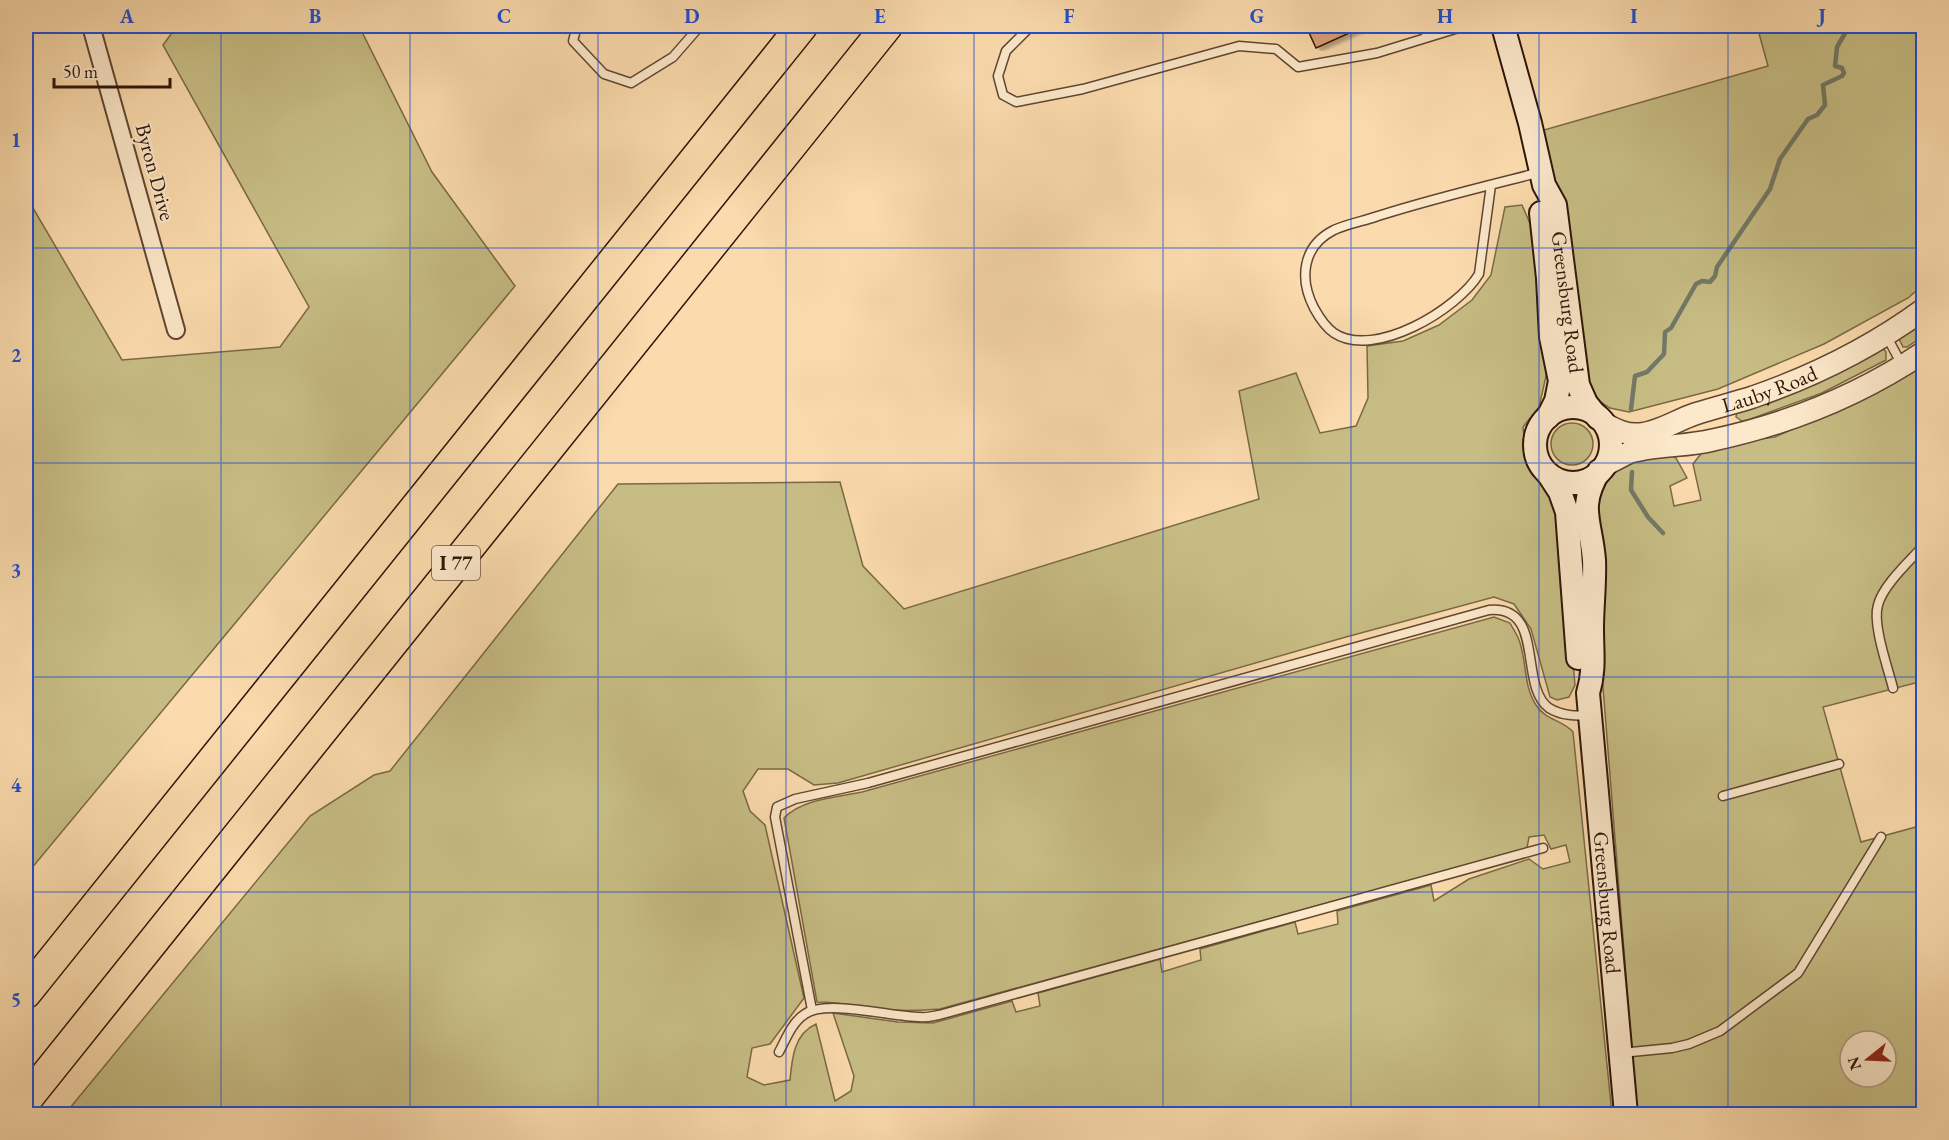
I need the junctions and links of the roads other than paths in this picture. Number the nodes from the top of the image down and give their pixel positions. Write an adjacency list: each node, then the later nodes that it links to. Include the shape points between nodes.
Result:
1 (91, 26): 14 (street, Byron Drive)
2 (577, 26): 3 (lane, via 573,41 604,74 631,83 674,57)
3 (700, 26)
4 (802, 26): 29 (highway)
5 (887, 26): 33 (highway, I 77)
6 (1031, 26): 10 (lane, via 1006,51 998,76 1003,94 1016,102 1083,89 1239,46 1276,49 1298,66 1377,53)
7 (1424, 26): 10 (lane)
8 (1465, 26): 10 (lane)
9 (1503, 26): 11 (main road, Greensburg Road)
10 (1427, 37)
11 (1542, 178): 12 (lane); 18 (main road, Greensburg Road, via 1540,208 1549,324 1560,381); 19 (main road, Greensburg Road, via 1555,205 1577,379 1586,403)
12 (1491, 185): 12 (lane, via 1334,230 1318,242 1309,255 1304,278 1321,321 1335,334 1356,340 1401,333 1424,323 1472,287 1479,274)
13 (1923, 309): 15 (street, Lauby Road)
14 (176, 330)
15 (1886, 335): 17 (lane); 19 (street, Lauby Road, via 1809,375 1652,431 1619,432)
16 (1923, 352): 17 (street, Lauby Road)
17 (1902, 365): 20 (street, Lauby Road, via 1837,400 1779,424 1712,441 1640,450)
18 (1548, 417): 19 (main road, via 1574,408 1589,411); 21 (main road, via 1535,444 1538,461)
19 (1601, 421): 20 (main road, via 1610,445)
20 (1602, 468): 21 (main road, via 1575,482); 24 (main road, Greensburg Road, via 1588,492 1586,504 1594,572)
21 (1549, 475): 24 (main road, Greensburg Road, via 1567,512 1580,678)
22 (1923, 544): 23 (lane, via 1878,604 1876,620)
23 (1893, 688)
24 (1589, 704): 30 (lane, via 1568,716 1548,707 1539,696 1524,631 1515,616 1500,609 1489,610 868,783 795,799 777,807 775,817); 32 (main road, Greensburg Road)
25 (1839, 764): 26 (lane)
26 (1723, 796)
27 (1881, 837): 32 (lane, via 1797,973 1720,1031 1672,1048)
28 (1544, 848): 30 (lane, via 939,1015 923,1018 846,1008)
29 (26, 993)
30 (812, 1010): 31 (lane, via 795,1023)
31 (779, 1052)
32 (1620, 1053): 34 (main road, Greensburg Road)
33 (26, 1100)
34 (1626, 1114)

